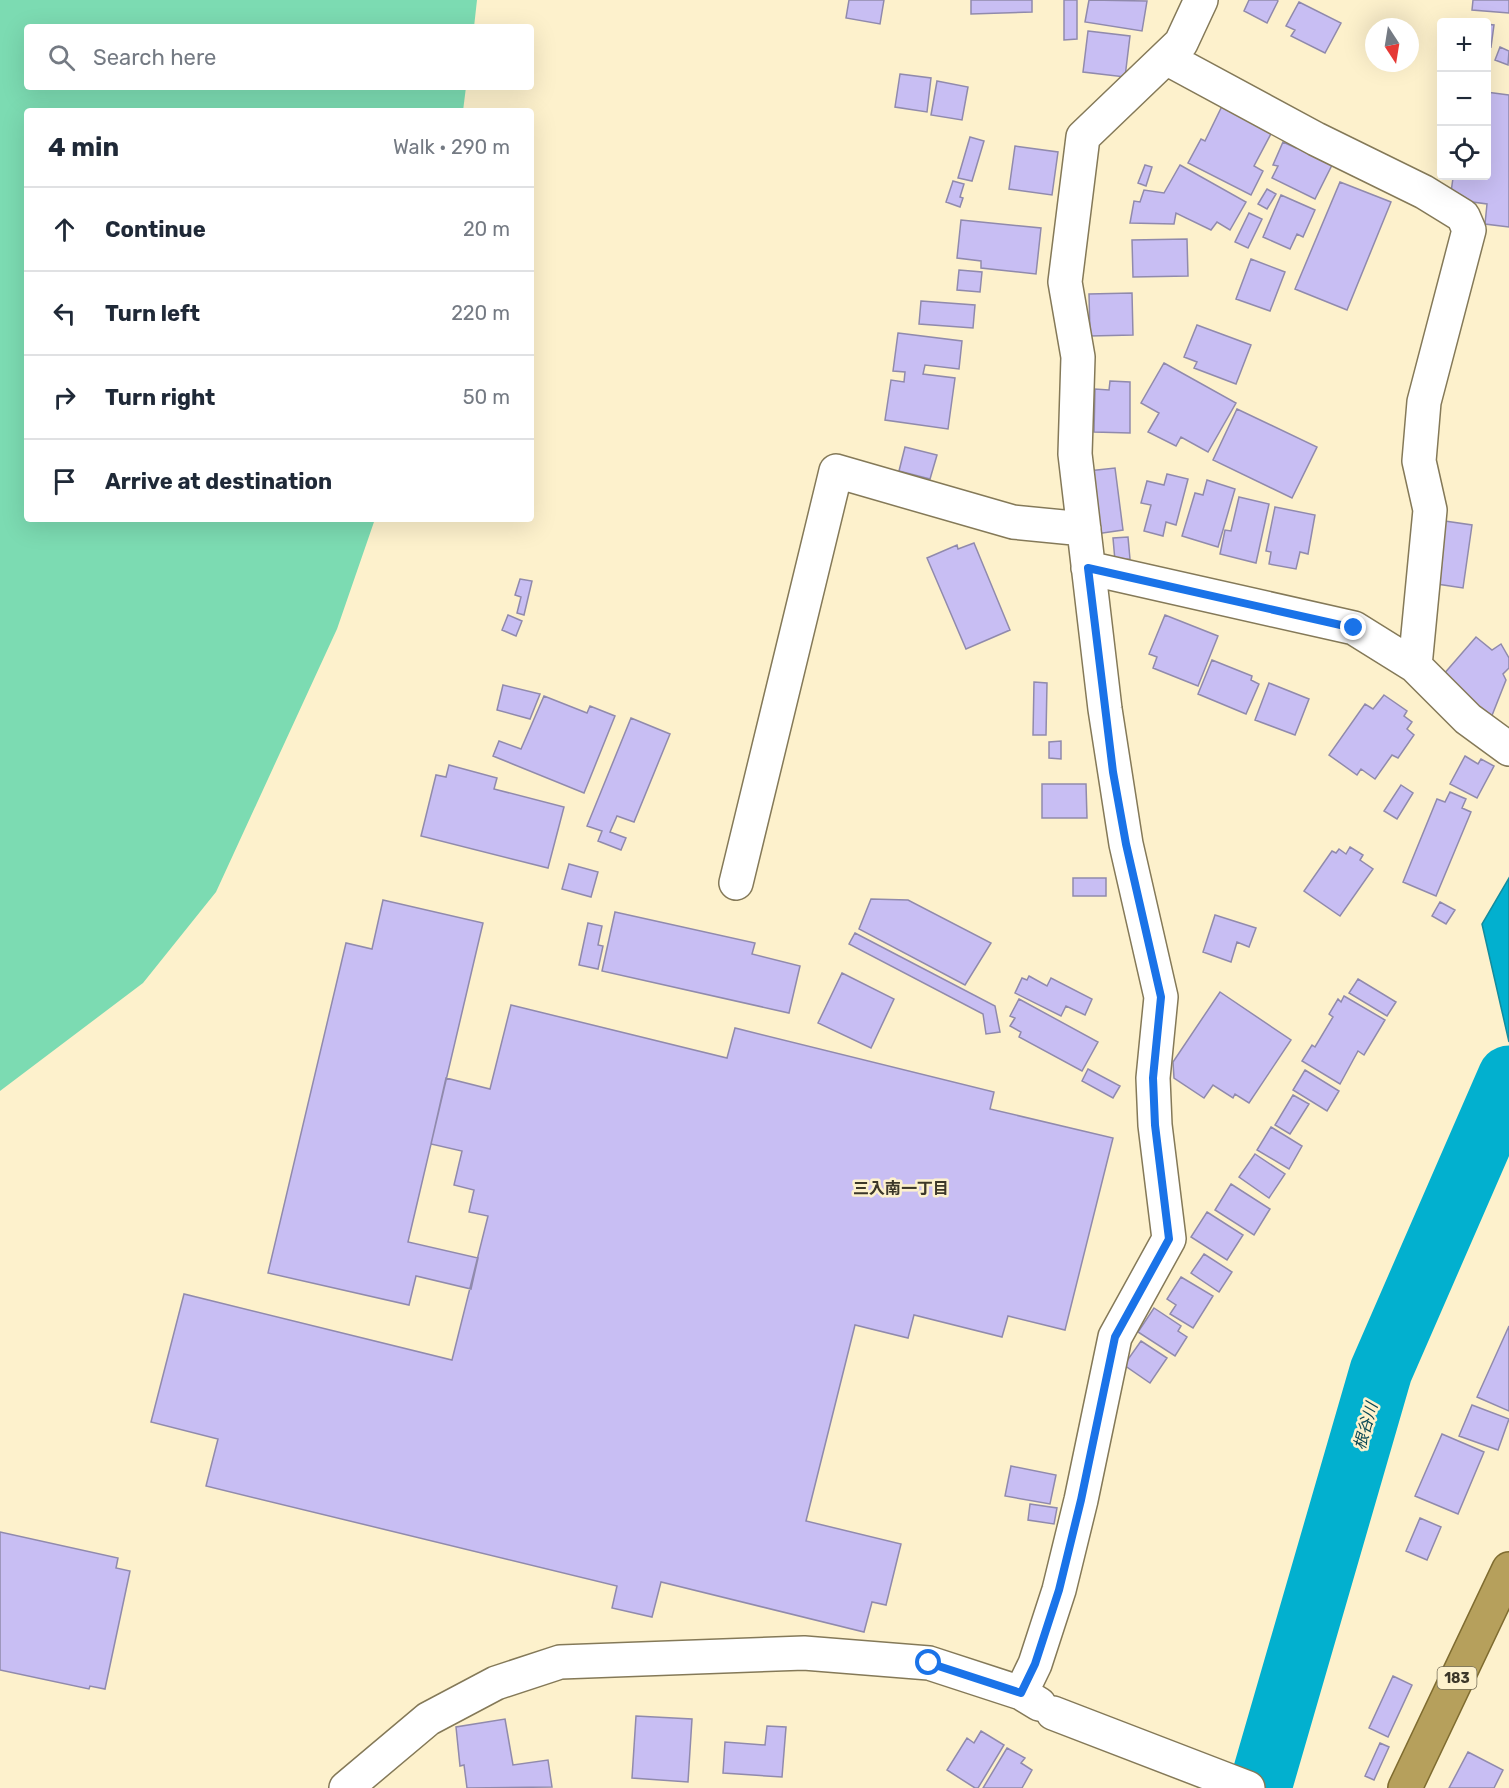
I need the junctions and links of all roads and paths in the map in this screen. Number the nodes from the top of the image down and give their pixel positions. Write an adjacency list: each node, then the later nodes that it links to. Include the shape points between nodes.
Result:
1 (1201, 0): 2 (street, via 1181,43)
2 (1166, 57): 3 (street, via 1083,137 1065,282 1078,357 1075,454); 5 (street, via 1316,139 1424,192 1463,216 1469,230 1424,402 1419,461 1430,510)
3 (1084, 529): 4 (street); 7 (street, via 1013,522 836,471)
4 (1088, 568): 5 (street, via 1354,628); 9 (street, via 1119,802 1161,997 1153,1078 1169,1239 1115,1337 1059,1590 1035,1664)
5 (1415, 666): 6 (street, via 1468,719)
6 (1509, 748)
7 (736, 883)
8 (1509, 1569): 12 (highway, 183)
9 (1021, 1693): 10 (street, via 929,1663 804,1653 560,1662 496,1683 428,1719); 11 (street, via 1053,1713)
10 (346, 1788)
11 (1248, 1788)
12 (1405, 1788)

